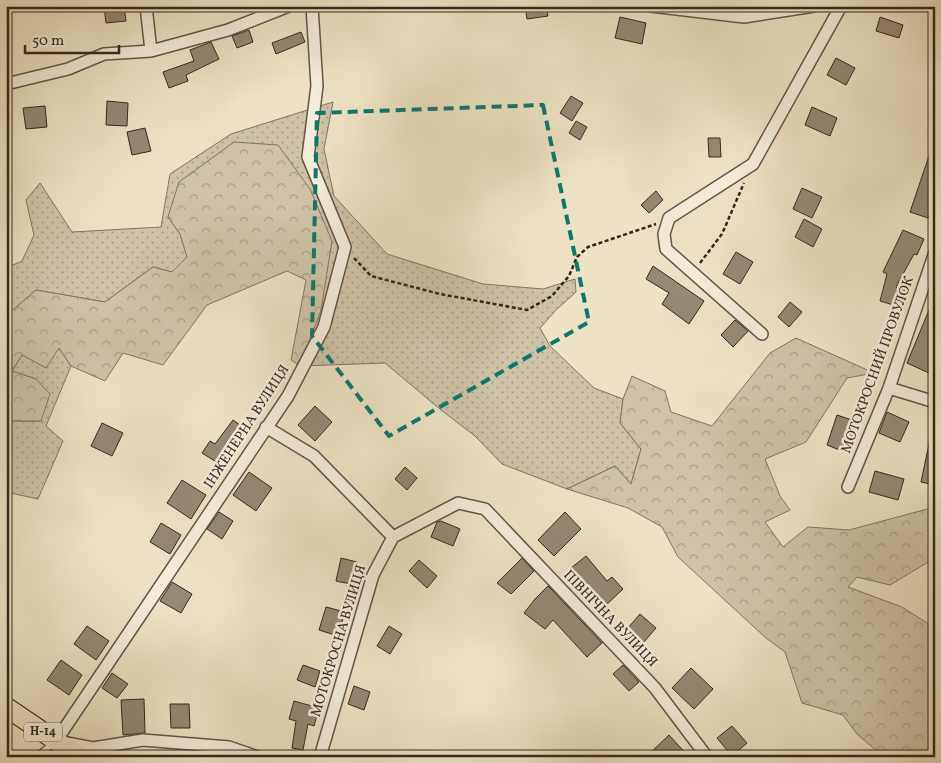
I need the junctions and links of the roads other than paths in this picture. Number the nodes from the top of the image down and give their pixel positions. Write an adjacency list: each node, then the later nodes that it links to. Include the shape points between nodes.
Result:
1 (146, 6): 8 (street)
2 (289, 6): 8 (street, via 228,30)
3 (312, 6): 14 (street, ІНЖЕНЕРНА ВУЛИЦЯ, via 317,86 308,157 345,247 324,327 288,396)
4 (652, 6): 7 (street, via 744,17)
5 (814, 6): 7 (street)
6 (840, 6): 11 (street, via 753,164 669,218 664,234 666,249)
7 (774, 10)
8 (151, 51): 9 (street, via 104,54 68,70)
9 (6, 84)
10 (935, 252): 12 (street, МОТОКРОСНИЙ ПРОВУЛОК)
11 (762, 334)
12 (889, 388): 13 (street); 15 (street, МОТОКРОСНИЙ ПРОВУЛОК)
13 (935, 402)
14 (266, 427): 16 (street, via 314,456); 18 (street, ІНЖЕНЕРНА ВУЛИЦЯ)
15 (848, 487)
16 (393, 536): 22 (street, МОТОКРОСНА ВУЛИЦЯ, via 373,575); 23 (street, ПІВНІЧНА ВУЛИЦЯ, via 458,503 484,509 655,688)
17 (6, 707): 18 (main road, Н-14)
18 (56, 741): 19 (lane); 20 (main road, Н-14); 21 (street, via 93,748 143,740 229,747)
19 (36, 757)
20 (80, 757)
21 (258, 757)
22 (320, 757)
23 (707, 757)

